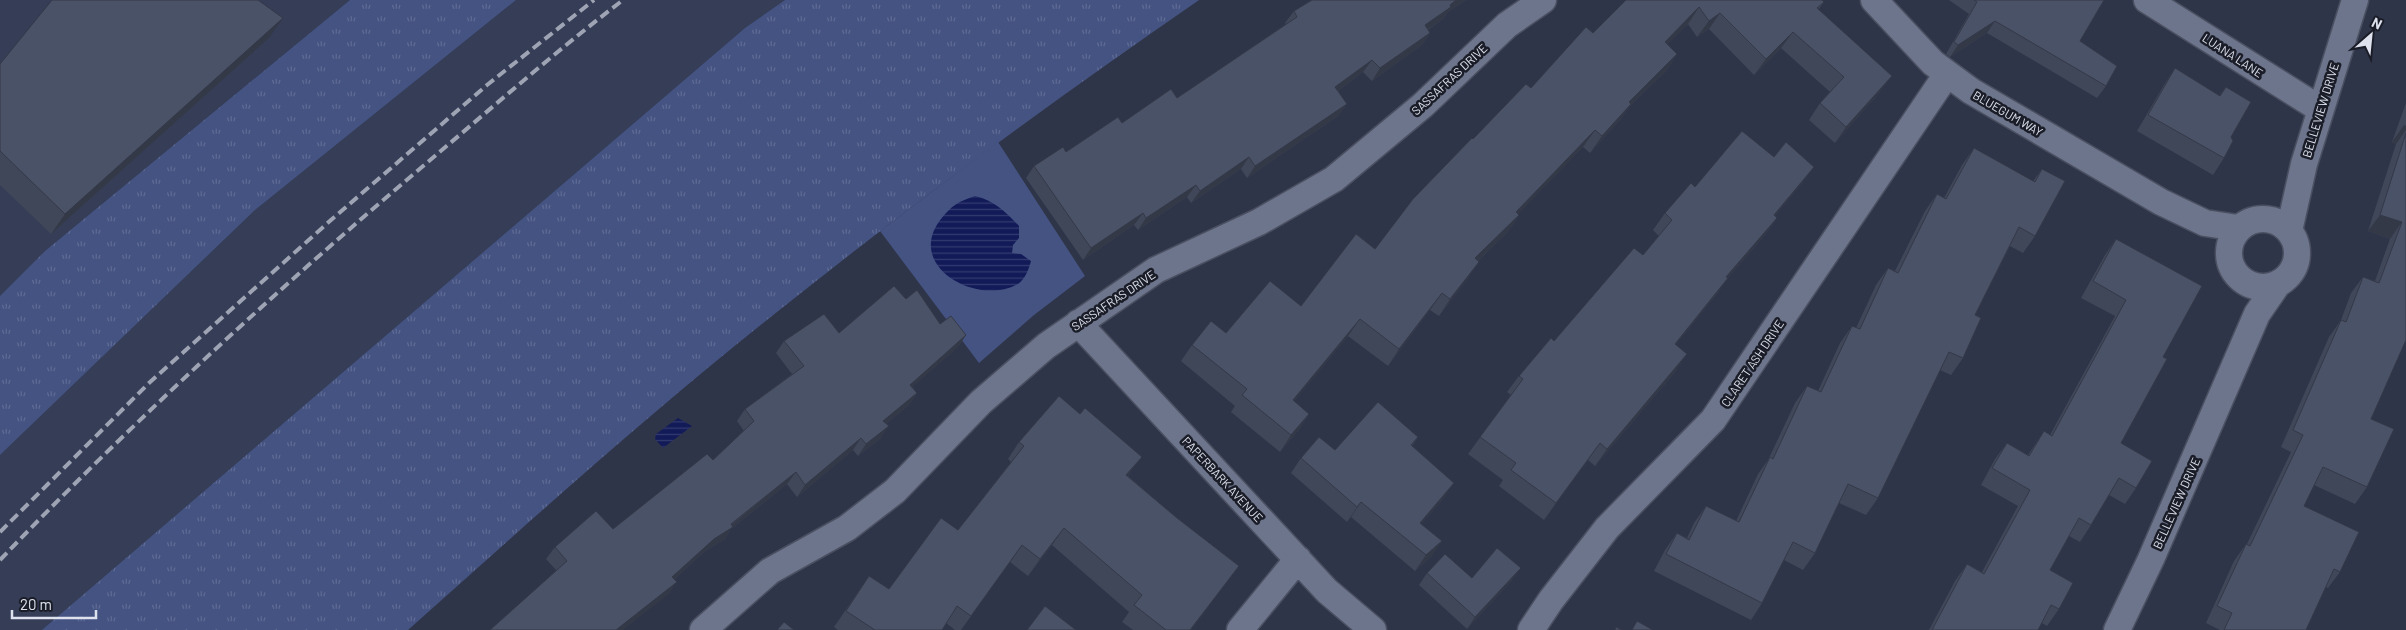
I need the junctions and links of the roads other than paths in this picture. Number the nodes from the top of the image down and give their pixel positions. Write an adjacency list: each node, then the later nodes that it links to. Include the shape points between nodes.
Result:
1 (1543, 0): 14 (street, SASSAFRAS DRIVE, via 1506,25 1423,105 1334,179 1260,222 1156,270)
2 (1874, 0): 5 (street, BLUEGUM WAY)
3 (2147, 0): 6 (street, LUANA LANE)
4 (2355, 0): 6 (street, BELLEVIEW DRIVE)
5 (1947, 74): 8 (street, BLUEGUM WAY, via 1970,92); 20 (street, CLARET ASH DRIVE, via 1713,420 1606,528)
6 (2320, 109): 7 (street, BELLEVIEW DRIVE)
7 (2304, 164): 9 (street, BELLEVIEW DRIVE, via 2286,194); 11 (street, BELLEVIEW DRIVE)
8 (2161, 202): 10 (street, BLUEGUM WAY, via 2205,223); 12 (street, BLUEGUM WAY)
9 (2264, 218): 10 (street, via 2246,222); 11 (street, via 2284,225)
10 (2238, 228): 12 (street, via 2229,245)
11 (2289, 231): 13 (street, via 2298,251 2296,264 2288,278)
12 (2234, 266): 13 (street, via 2248,284); 15 (street, BELLEVIEW DRIVE, via 2242,310)
13 (2277, 285): 15 (street, BELLEVIEW DRIVE, via 2257,314)
14 (1078, 323): 16 (street, PAPERBARK AVENUE); 17 (street, SASSAFRAS DRIVE, via 981,402 895,491 847,528 770,571)
15 (2232, 376): 21 (street, BELLEVIEW DRIVE)
16 (1298, 559): 18 (street); 19 (street, PAPERBARK AVENUE, via 1327,591)
17 (704, 630)
18 (1240, 630)
19 (1373, 630)
20 (1531, 630)
21 (2117, 630)

